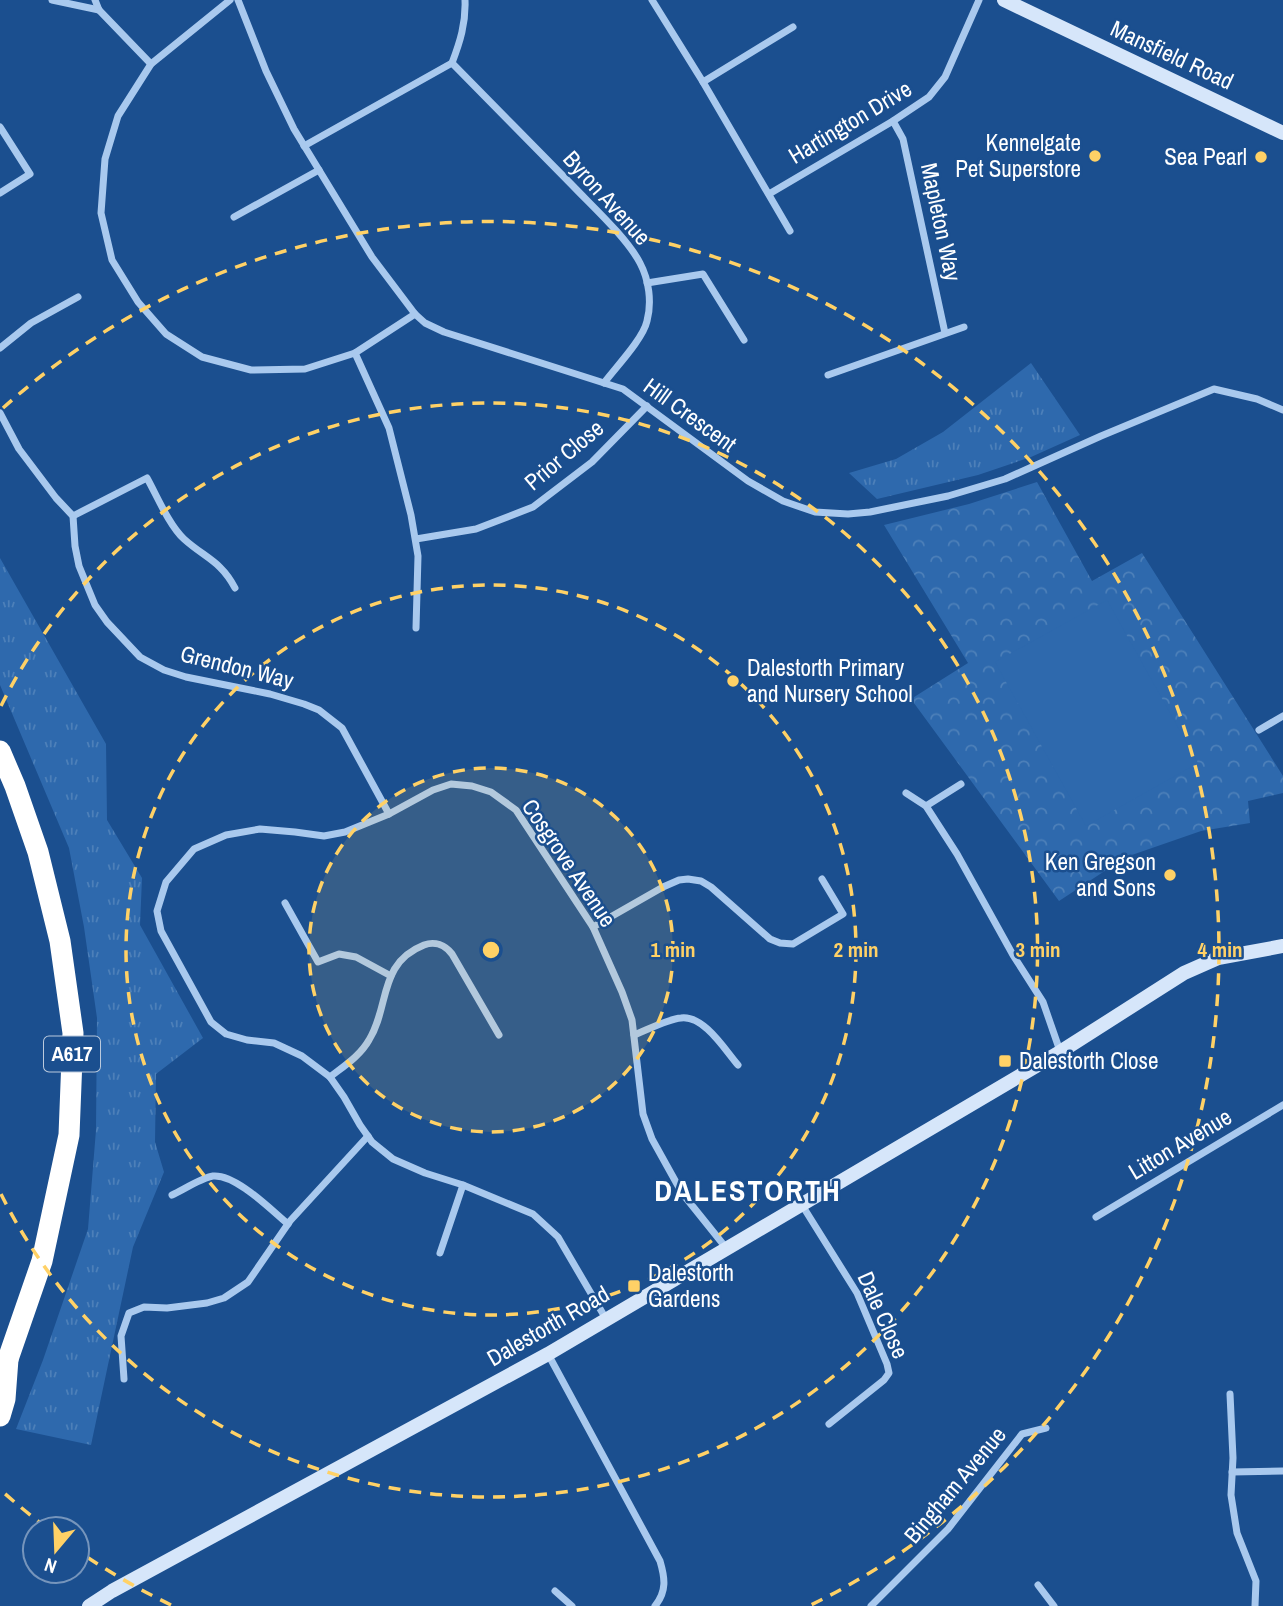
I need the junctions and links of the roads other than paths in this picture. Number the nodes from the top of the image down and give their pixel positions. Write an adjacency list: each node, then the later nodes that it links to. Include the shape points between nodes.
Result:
1 (52, 0): 9 (street)
2 (95, 0): 9 (street)
3 (230, 0): 12 (street)
4 (238, 0): 17 (street, Hill Crescent, via 266,71)
5 (465, 0): 11 (street, via 461,40)
6 (652, 0): 13 (street)
7 (979, 0): 14 (street, Hartington Drive, via 945,77 929,97)
8 (1004, 0): 16 (street, Mansfield Road)
9 (99, 10): 12 (street)
10 (793, 27): 13 (street)
11 (452, 63): 17 (street); 23 (street, Byron Avenue, via 604,219 640,263)
12 (151, 64): 30 (street, via 118,116 105,159 101,213 112,260 138,302 166,334 202,356 251,370 304,369)
13 (703, 82): 20 (street)
14 (893, 121): 20 (street, Hartington Drive); 27 (street, Mapleton Way, via 903,139)
15 (0, 127): 19 (street, via 30,174)
16 (1283, 133)
17 (304, 146): 18 (street, Hill Crescent)
18 (319, 170): 21 (street); 25 (street, Hill Crescent, via 372,257)
19 (0, 192)
20 (769, 194): 22 (street)
21 (234, 217)
22 (790, 231)
23 (647, 283): 28 (street, via 703,274); 32 (street, Byron Avenue, via 647,323)
24 (78, 297): 29 (street, via 31,323)
25 (415, 314): 30 (street); 32 (street, Hill Crescent, via 444,332)
26 (964, 327): 27 (street)
27 (945, 333): 31 (street)
28 (744, 340)
29 (0, 348)
30 (355, 353): 37 (street, via 389,429)
31 (828, 375)
32 (604, 383): 33 (street, Hill Crescent, via 623,389)
33 (647, 407): 34 (street, Hill Crescent, via 783,501 815,512 848,514 948,496 1005,479 1214,389); 37 (street, Prior Close, via 592,462 533,507 475,529)
34 (1283, 410)
35 (0, 413): 36 (street, via 19,449)
36 (73, 516): 38 (street, via 147,478 175,527 215,561); 46 (street, Grendon Way, via 79,566 95,605 140,657 186,677 270,694 318,710 342,728)
37 (416, 539): 39 (street)
38 (235, 588)
39 (416, 628)
40 (1283, 716): 41 (street)
41 (1259, 730)
42 (0, 751): 68 (highway, A617, via 38,852 60,941 73,1033 69,1135 43,1261)
43 (961, 783): 45 (street)
44 (906, 793): 45 (street)
45 (926, 807): 54 (street, via 1043,1002)
46 (389, 814): 49 (street, Cosgrove Avenue, via 451,784 491,792 516,810); 56 (street, Cosgrove Avenue, via 324,836 260,829 226,835 194,849 166,882 157,911 161,931 211,1022 226,1034 274,1043)
47 (822, 879): 49 (street, via 843,914 793,944 771,939 711,887 688,879 663,887)
48 (285, 904): 51 (street, via 318,962 339,954 356,957)
49 (593, 927): 53 (street, Cosgrove Avenue, via 622,992)
50 (1283, 946): 54 (street, Dalestorth Road, via 1219,958 1184,973)
51 (391, 976): 52 (street, via 415,948 429,943 446,947); 56 (street, via 370,1039)
52 (499, 1035)
53 (634, 1035): 55 (street, via 690,1018 707,1028); 64 (street, Cosgrove Avenue, via 643,1114 652,1139 682,1193)
54 (1060, 1052): 61 (street, Dalestorth Road)
55 (738, 1065)
56 (330, 1077): 58 (street, Cosgrove Avenue)
57 (1283, 1105): 62 (street, Litton Avenue)
58 (368, 1136): 59 (street, Cosgrove Avenue, via 393,1159); 63 (street)
59 (463, 1185): 65 (street); 66 (street, Cosgrove Avenue, via 533,1214 550,1229)
60 (172, 1195): 63 (street, via 217,1176 237,1183)
61 (802, 1205): 64 (street, Dalestorth Road); 72 (street, Dale Close, via 857,1293 889,1373)
62 (1096, 1217)
63 (288, 1224): 69 (street, via 248,1282 225,1298 188,1306 144,1307 129,1313 121,1336)
64 (727, 1249): 66 (street, Dalestorth Road)
65 (440, 1253)
66 (606, 1319): 67 (street, Dalestorth Road)
67 (548, 1354): 78 (street, Dalestorth Road); 80 (street, via 660,1561 666,1580)
68 (4, 1365): 71 (highway, A617, via 5,1399)
69 (124, 1379)
70 (1230, 1394): 75 (street)
71 (0, 1416)
72 (829, 1424)
73 (1046, 1429): 81 (street, Bingham Avenue, via 1022,1434 948,1530)
74 (1283, 1471): 75 (street)
75 (1232, 1472): 83 (street, via 1237,1533 1255,1581)
76 (1038, 1585): 82 (street)
77 (555, 1591): 79 (street)
78 (87, 1606)
79 (572, 1606)
80 (655, 1606)
81 (871, 1606)
82 (1054, 1606)
83 (1255, 1606)

